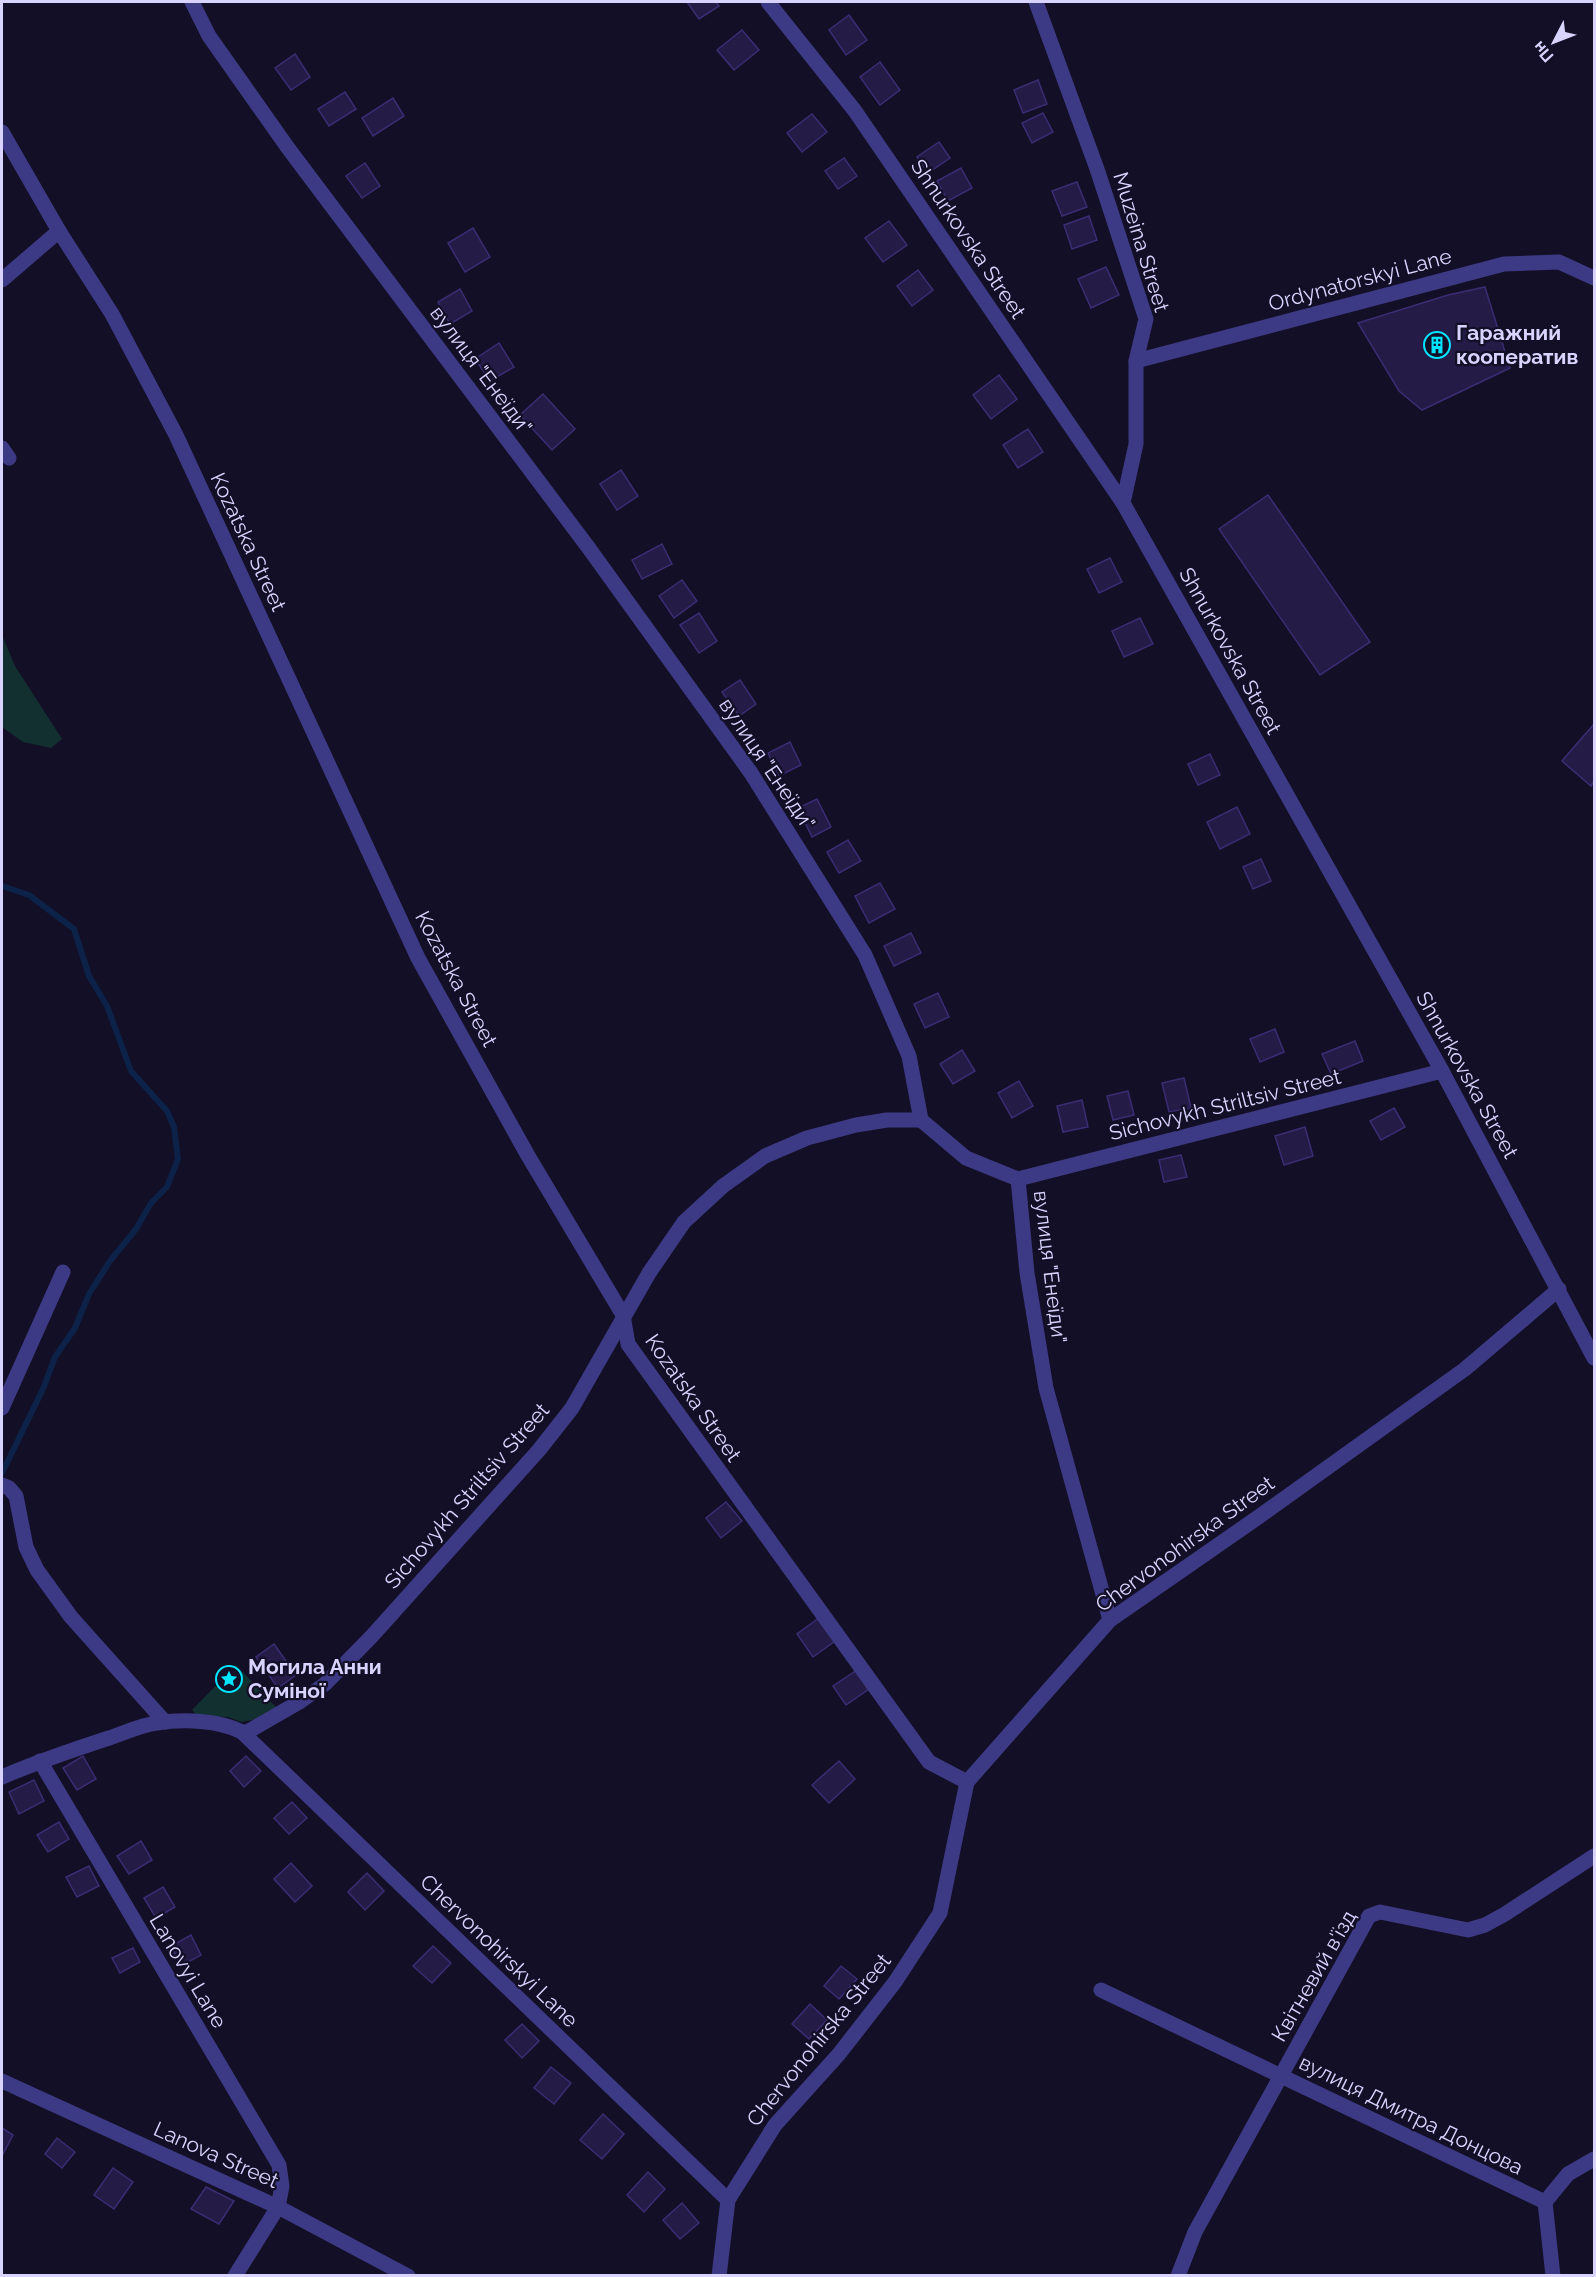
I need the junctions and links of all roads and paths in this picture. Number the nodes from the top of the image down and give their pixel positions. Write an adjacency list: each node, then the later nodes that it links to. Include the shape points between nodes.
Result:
1 (192, 2): 11 (street, вулиця "Енеїди", via 210,36 288,148 588,547 751,773 865,955 909,1056)
2 (768, 2): 9 (street, Shnurkovska Street, via 855,111)
3 (1036, 2): 8 (street, Muzeina Street, via 1146,319)
4 (2, 132): 5 (street, Kozatska Street)
5 (59, 231): 7 (street); 15 (street, Kozatska Street, via 112,314 176,435 418,958 527,1154)
6 (1594, 278): 8 (street, Ordynatorskyi Lane, via 1559,262 1504,264)
7 (2, 280)
8 (1136, 361): 9 (street, Muzeina Street, via 1136,444)
9 (1123, 503): 10 (street, Shnurkovska Street)
10 (1442, 1071): 12 (street, Sichovykh Striltsiv Street); 14 (street, Shnurkovska Street)
11 (921, 1120): 12 (street, вулиця "Енеїди", via 966,1158); 15 (street, Sichovykh Striltsiv Street, via 856,1125 807,1138 765,1156 723,1186 684,1222)
12 (1018, 1179): 19 (street, вулиця "Енеїди", via 1027,1274 1046,1388)
13 (63, 1272): 17 (street)
14 (1558, 1289): 16 (street, Shnurkovska Street); 19 (street, Chervonohirska Street, via 1465,1369)
15 (623, 1315): 21 (street, Sichovykh Striltsiv Street, via 572,1408 372,1636 325,1684); 24 (street, Kozatska Street, via 627,1344 929,1762)
16 (1594, 1358)
17 (2, 1408)
18 (2, 1485): 20 (street, via 16,1496 26,1547 37,1570 70,1617)
19 (1110, 1620): 24 (street, Chervonohirska Street)
20 (165, 1722): 21 (street, via 206,1723); 22 (street)
21 (242, 1732): 30 (street, Chervonohirskyi Lane)
22 (39, 1761): 23 (street); 32 (street, Lanovyi Lane, via 279,2165 282,2186)
23 (2, 1777)
24 (967, 1782): 30 (street, Chervonohirska Street, via 940,1913 895,1982 839,2054 775,2125)
25 (1594, 1856): 27 (street, Квітневий в'їзд, via 1505,1914 1468,1930 1380,1912 1370,1916)
26 (1101, 1990): 27 (street, вулиця Дмитра Донцова)
27 (1281, 2076): 31 (street, вулиця Дмитра Донцова); 36 (street, Квітневий в'їзд, via 1195,2232)
28 (2, 2081): 32 (street, Lanova Street)
29 (1594, 2159): 31 (street, via 1568,2174)
30 (728, 2200): 35 (street)
31 (1545, 2202): 37 (street)
32 (278, 2207): 33 (street); 34 (street, Lanova Street)
33 (235, 2276)
34 (408, 2276)
35 (719, 2276)
36 (1178, 2276)
37 (1552, 2276)

